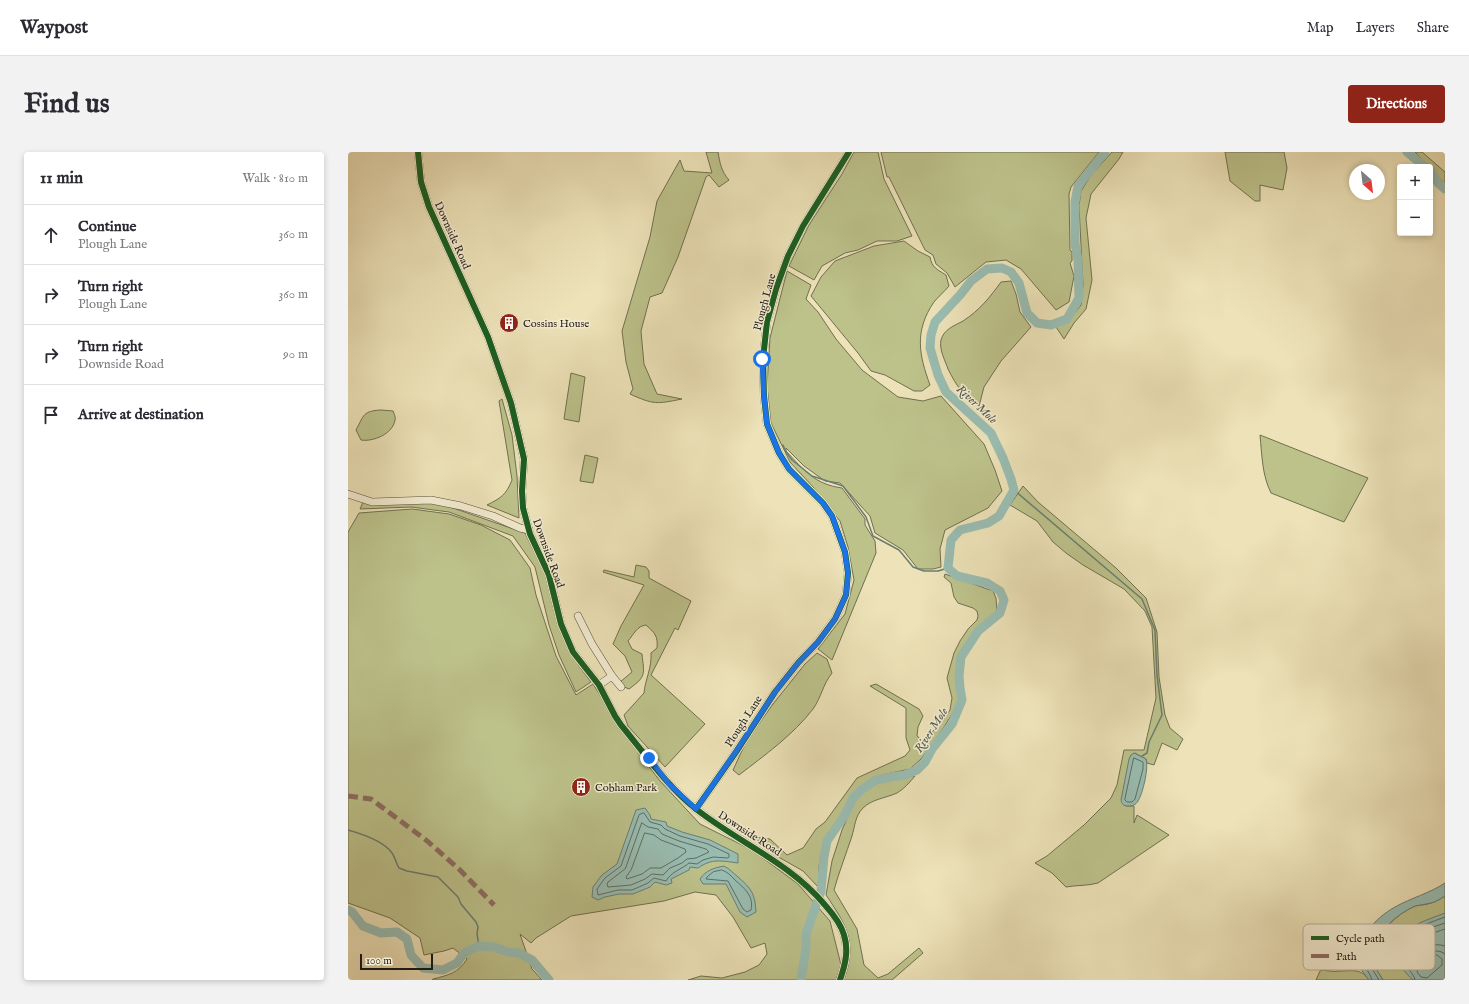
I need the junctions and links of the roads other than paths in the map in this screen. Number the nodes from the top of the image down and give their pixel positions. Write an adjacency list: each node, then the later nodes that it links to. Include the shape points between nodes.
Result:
1 (418, 152): 4 (street, Downside Road, via 421,182 429,207 488,337 511,403 524,460 523,502)
2 (849, 152): 9 (street, Plough Lane, via 803,226 788,256 767,322 762,359 767,424 789,469 823,503 832,516 845,552 848,574 846,595 835,619 775,692)
3 (348, 494): 4 (street, via 372,502 431,500 461,506)
4 (529, 530): 7 (street, Downside Road, via 549,575 561,624 569,643)
5 (578, 616): 6 (street)
6 (612, 676): 7 (street); 8 (street)
7 (599, 685): 9 (street, Downside Road, via 621,725 669,784)
8 (621, 687)
9 (696, 809): 10 (street, Downside Road, via 789,870 817,895 842,930 846,962)
10 (840, 980)

